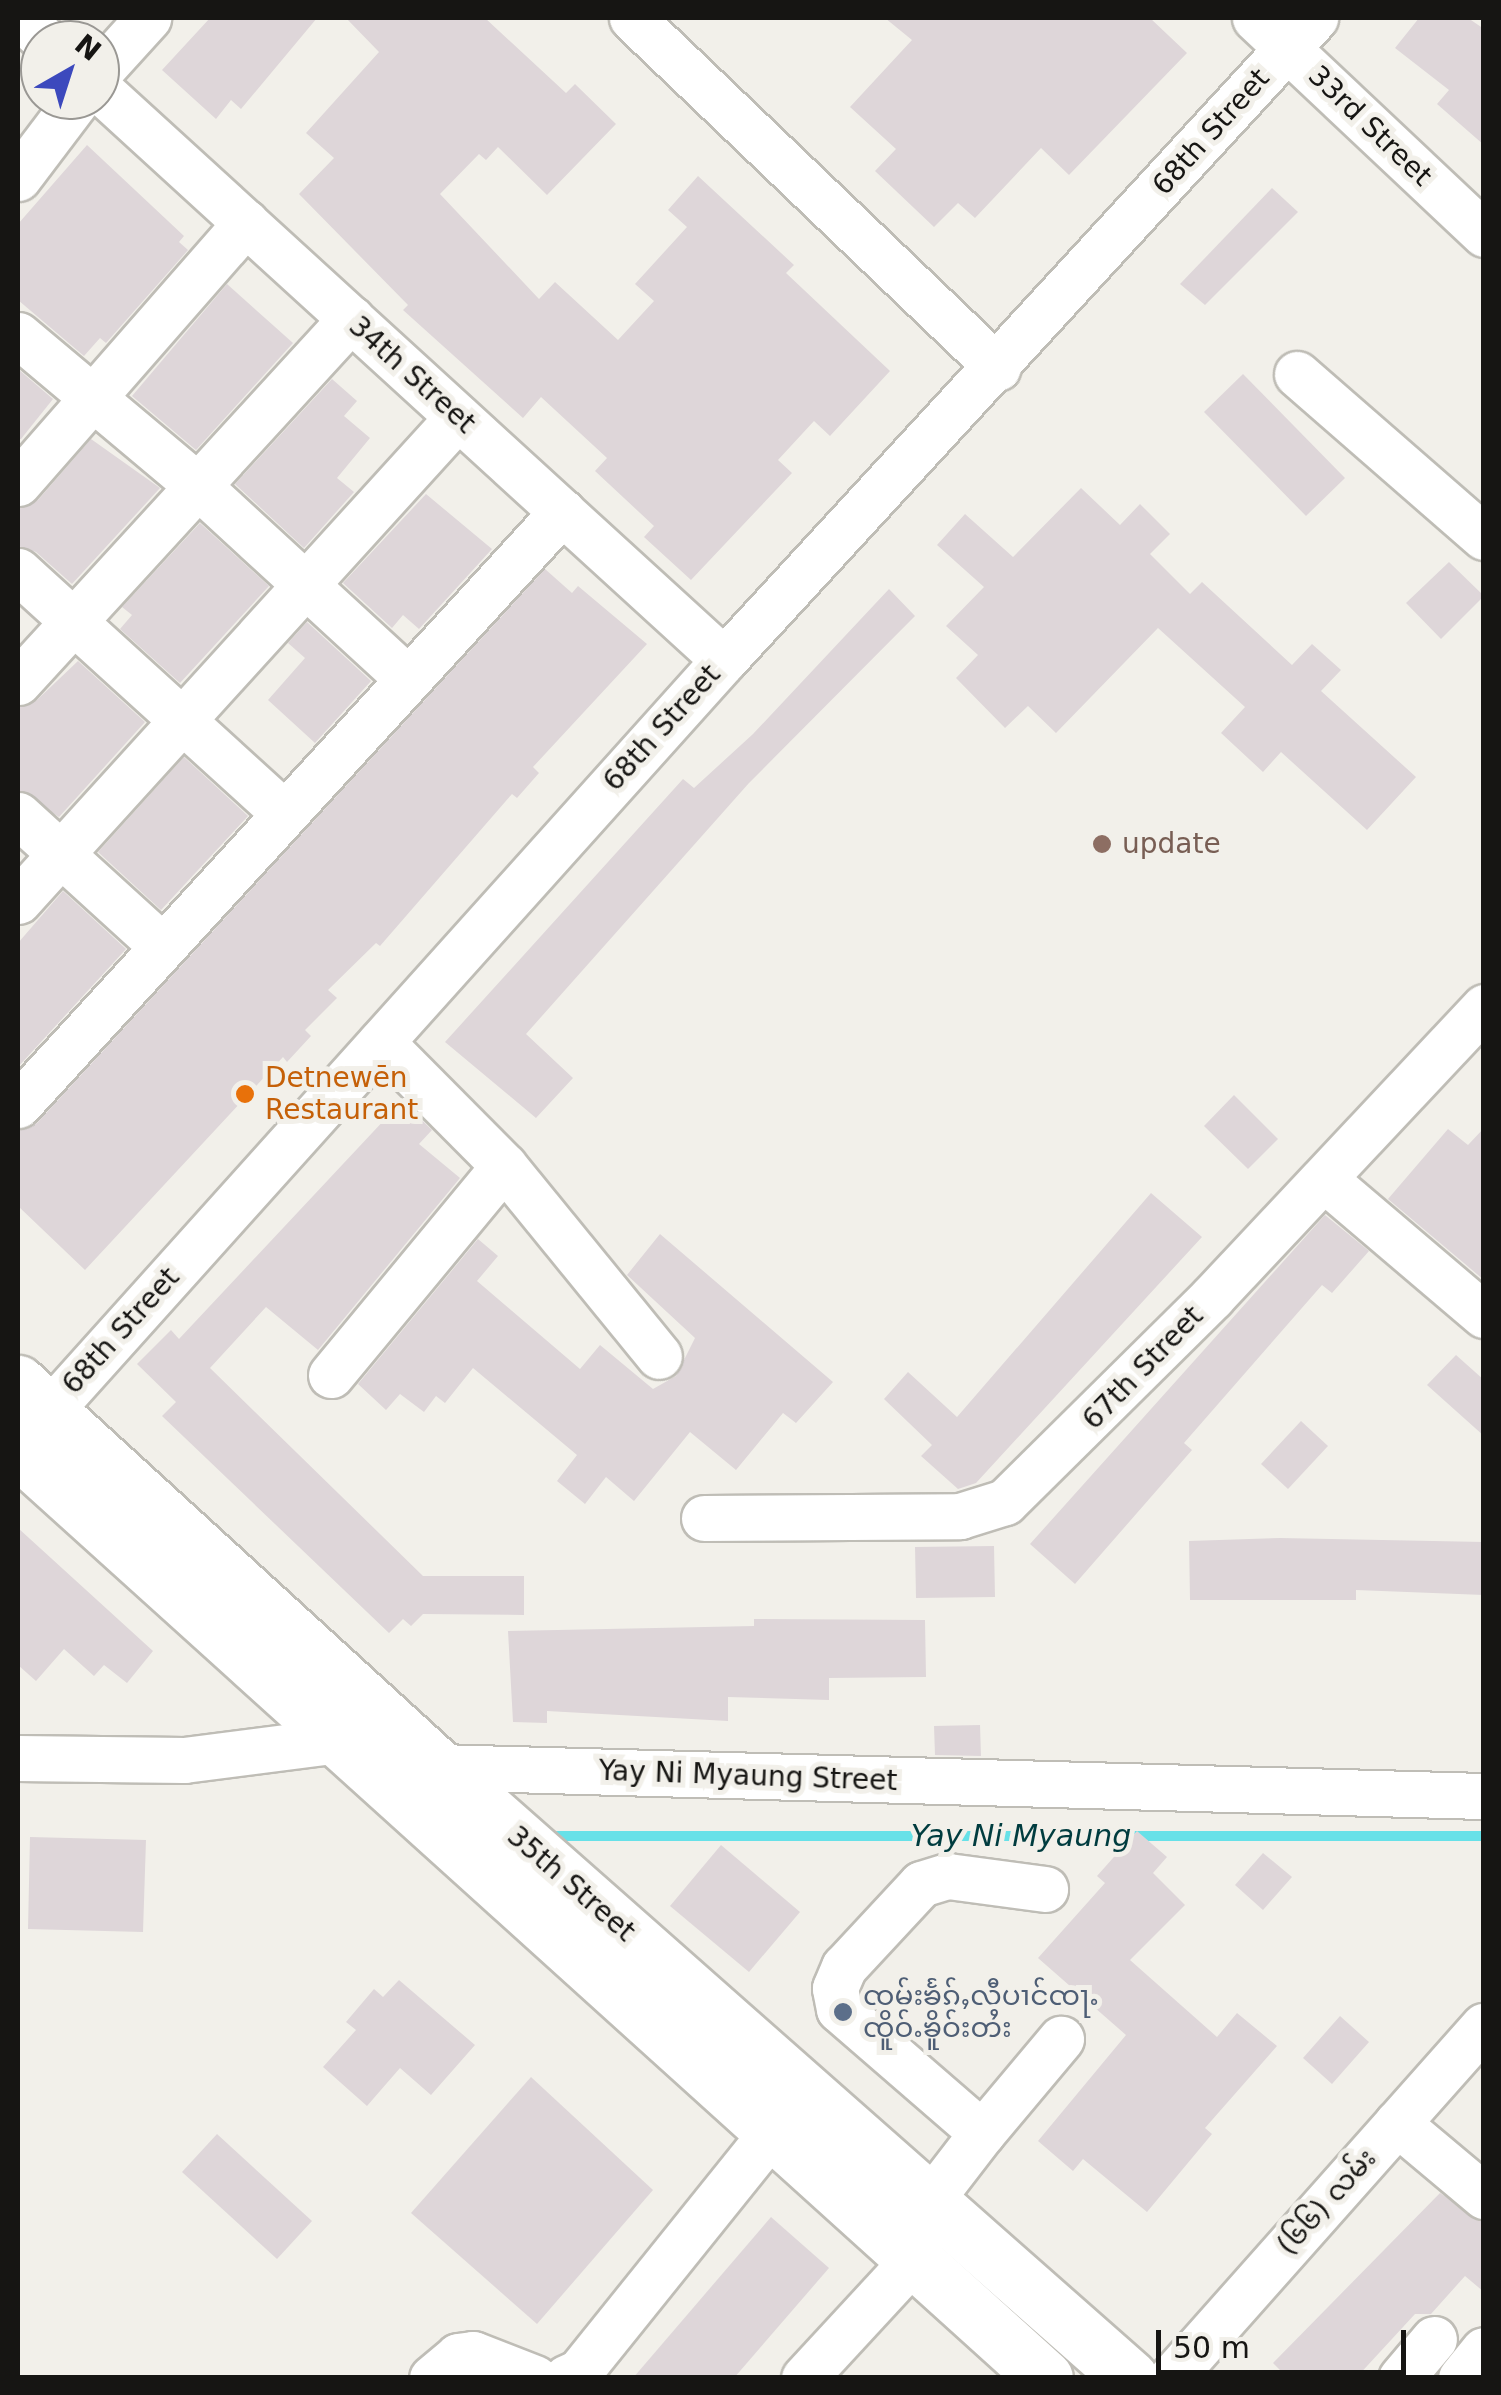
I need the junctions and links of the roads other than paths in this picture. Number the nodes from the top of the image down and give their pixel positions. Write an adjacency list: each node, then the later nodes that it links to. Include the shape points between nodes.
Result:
1 (148, 18): 5 (street)
2 (632, 18): 13 (street)
3 (1255, 18): 4 (street, 33rd Street)
4 (1302, 33): 10 (street, 33rd Street); 13 (street, 68th Street)
5 (120, 49)
6 (120, 108): 9 (street, 34th Street)
7 (62, 120): 8 (street)
8 (18, 178)
9 (246, 224): 11 (street, 34th Street); 15 (street)
10 (1484, 234)
11 (350, 319): 16 (street, 34th Street); 18 (street)
12 (18, 335): 15 (street)
13 (998, 368): 24 (street, 68th Street)
14 (1297, 374): 20 (street)
15 (92, 401): 17 (street); 18 (street)
16 (458, 417): 19 (street, 34th Street); 22 (street)
17 (18, 483)
18 (196, 485): 22 (street); 23 (street)
19 (562, 512): 24 (street, 34th Street); 25 (street)
20 (1484, 538)
21 (18, 571): 23 (street)
22 (306, 589): 25 (street); 27 (street)
23 (71, 622): 26 (street); 27 (street)
24 (724, 660): 34 (street, 68th Street)
25 (406, 677): 28 (street)
26 (18, 682)
27 (183, 721): 28 (street); 30 (street)
28 (284, 814): 32 (street)
29 (18, 815): 30 (street)
30 (60, 854): 31 (street); 32 (street)
31 (18, 901)
32 (162, 946): 35 (street)
33 (1484, 1008): 37 (street, 67th Street)
34 (381, 1042): 36 (street); 41 (street, 68th Street)
35 (26, 1078)
36 (504, 1166): 39 (street); 40 (street)
37 (1324, 1179): 38 (street); 42 (street, 67th Street, via 1004,1502 960,1516)
38 (1484, 1315)
39 (659, 1356)
40 (331, 1375)
41 (25, 1423): 43 (main road, 35th Street); 45 (main road, 35th Street)
42 (704, 1518)
43 (340, 1740): 44 (street, Yay Ni Myaung Street, via 184,1760); 45 (street, Yay Ni Myaung Street); 51 (main road, 35th Street)
44 (18, 1758)
45 (438, 1768): 46 (street, Yay Ni Myaung Street); 50 (main road, 35th Street)
46 (1484, 1796)
47 (1046, 1889): 53 (street, via 948,1876 921,1884 844,1967 835,1988 840,2008)
48 (1482, 2032): 52 (street, (၆၆) လမ်း)
49 (1061, 2039): 53 (street)
50 (776, 2064): 51 (main road); 55 (main road, 35th Street)
51 (755, 2118): 56 (main road, 35th Street); 61 (street, via 579,2372)
52 (1397, 2123): 54 (street); 65 (street, (၆၆) လမ်း)
53 (982, 2133): 55 (street)
54 (1484, 2196)
55 (928, 2203): 64 (main road, 35th Street)
56 (913, 2260): 62 (street); 63 (main road, 35th Street)
57 (1434, 2339): 66 (street)
58 (1484, 2350): 67 (street)
59 (432, 2378): 60 (street, via 458,2356 472,2354)
60 (535, 2378)
61 (566, 2378)
62 (804, 2378)
63 (1045, 2378)
64 (1130, 2378)
65 (1171, 2378)
66 (1402, 2378)
67 (1461, 2378)

